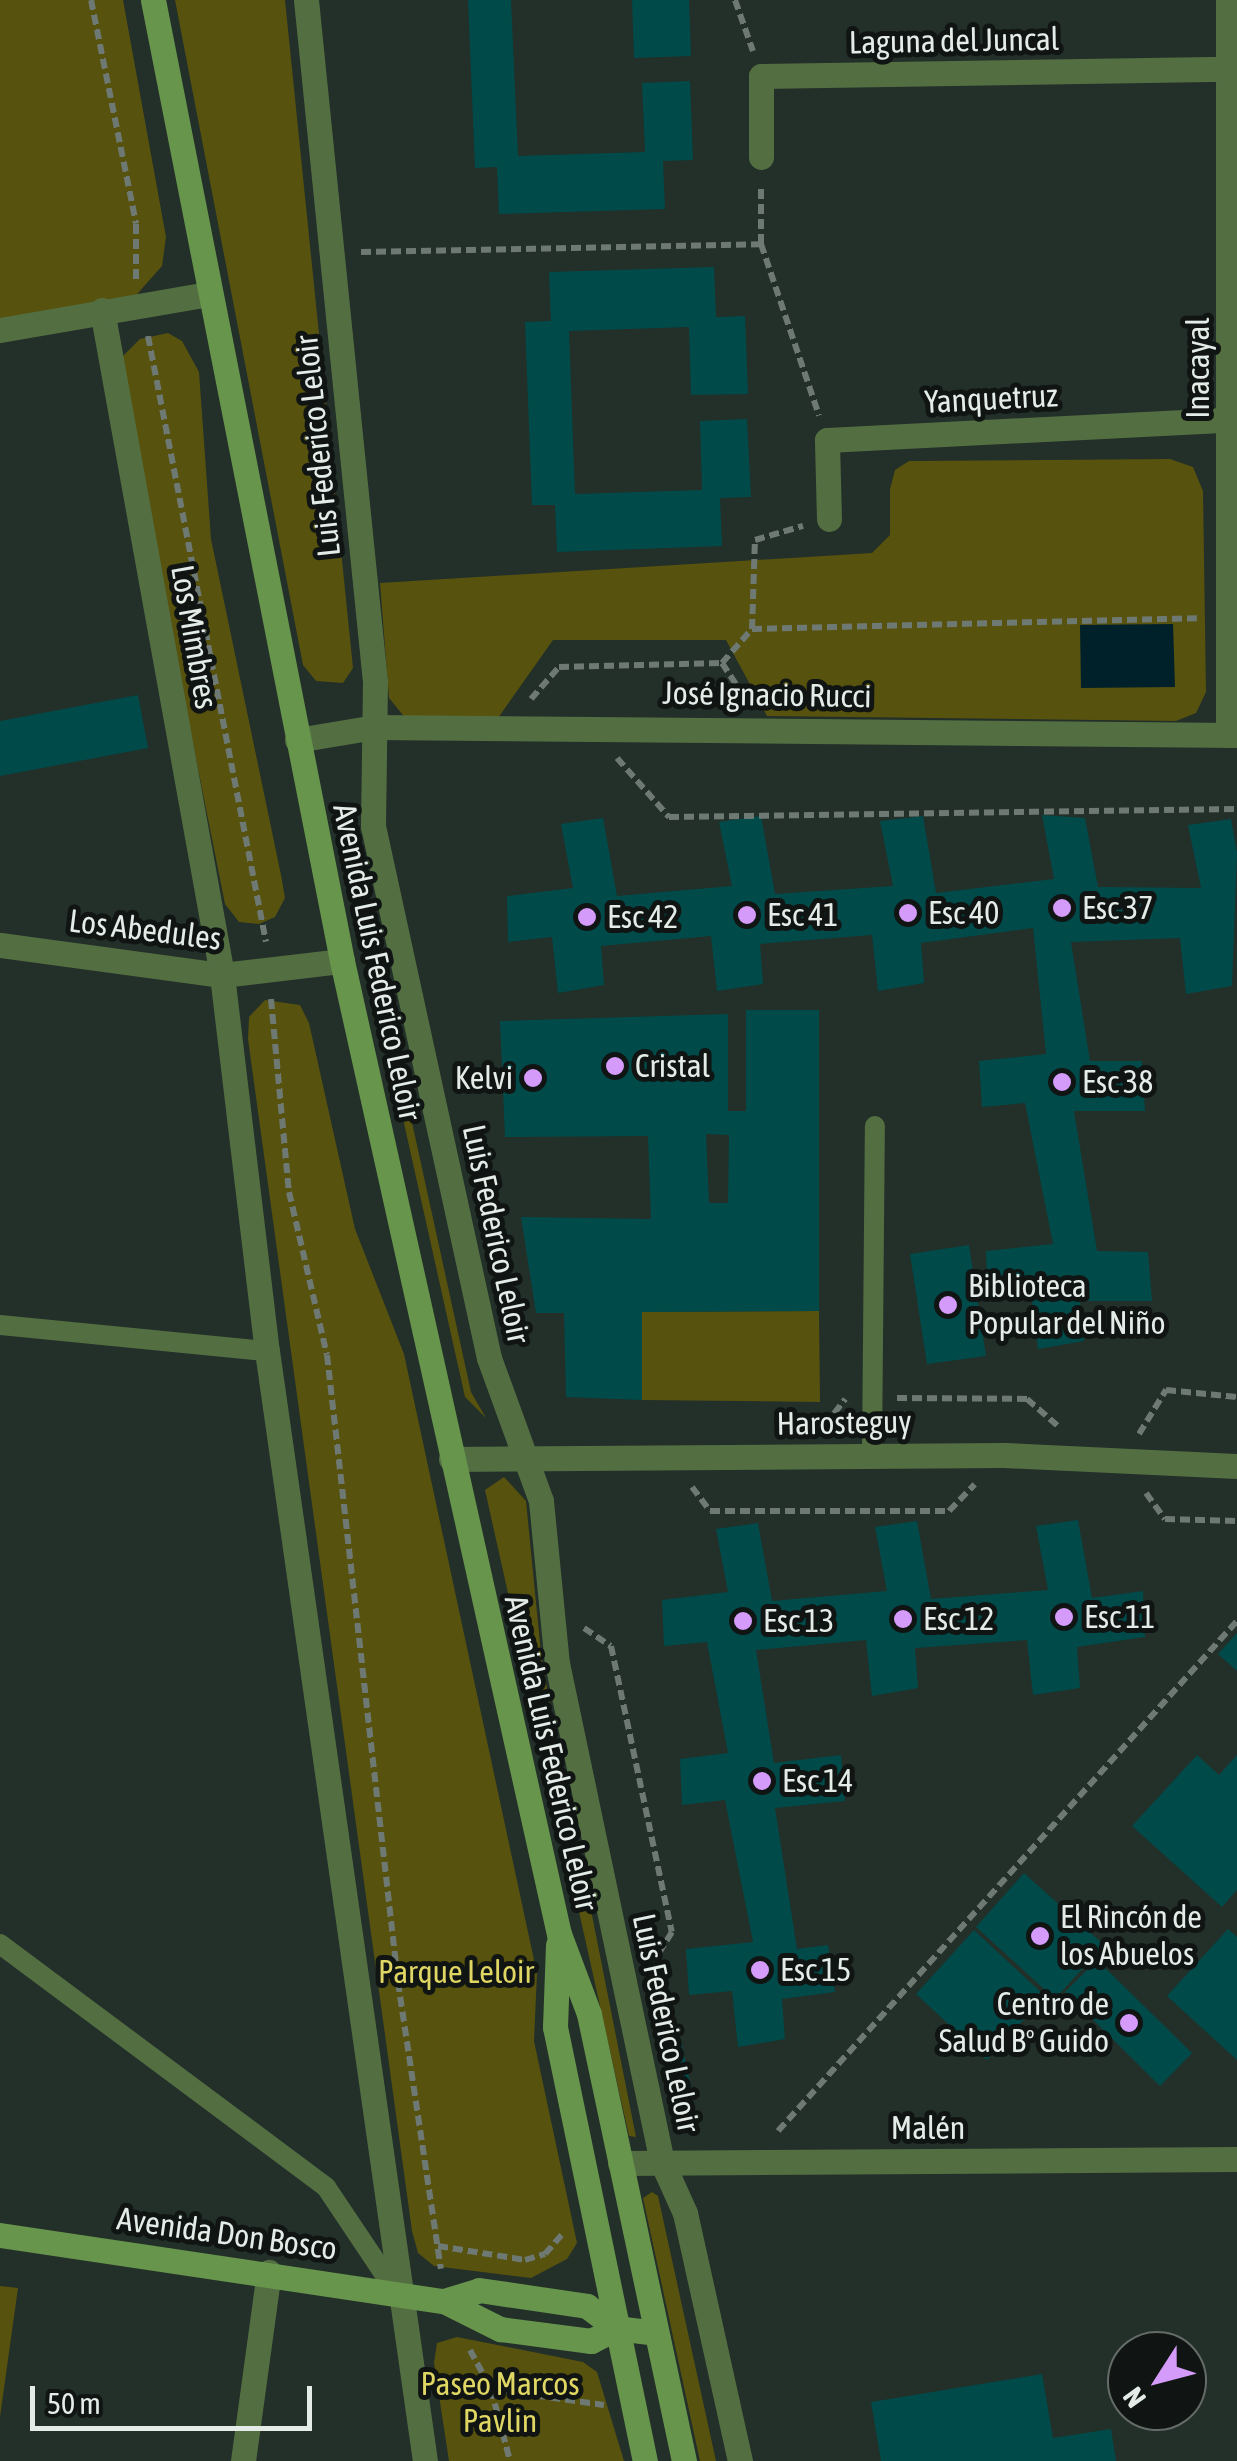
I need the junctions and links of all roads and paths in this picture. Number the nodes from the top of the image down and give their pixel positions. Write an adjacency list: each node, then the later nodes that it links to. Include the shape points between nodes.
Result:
1 (90, 0): 12 (path, via 136,224)
2 (153, 0): 11 (main road, Avenida Luis Federico Leloir)
3 (306, 0): 10 (street, Luis Federico Leloir)
4 (735, 0): 7 (path)
5 (1228, 0): 6 (street, Inacayal)
6 (1228, 69): 7 (street, Laguna del Juncal); 15 (street, Inacayal)
7 (761, 76): 8 (street)
8 (761, 157): 9 (path)
9 (761, 244): 10 (path); 16 (path)
10 (330, 252): 21 (street, Luis Federico Leloir)
11 (209, 294): 12 (street); 26 (main road, Avenida Luis Federico Leloir)
12 (142, 306): 13 (street); 30 (path)
13 (102, 310): 14 (street); 31 (street, Los Mimbres)
14 (0, 330)
15 (1234, 419): 16 (street, Yanquetruz); 18 (street, Inacayal)
16 (827, 440): 17 (street)
17 (828, 520): 19 (path, via 755,540)
18 (1228, 617): 19 (path); 25 (street, Inacayal)
19 (752, 630): 20 (path)
20 (722, 662): 22 (path, via 559,666); 24 (path)
21 (375, 727): 22 (street, José Ignacio Rucci); 26 (street, José Ignacio Rucci); 42 (street, Luis Federico Leloir, via 373,826 490,1358)
22 (507, 727): 23 (street, José Ignacio Rucci)
23 (590, 727): 24 (street, José Ignacio Rucci); 27 (path, via 669,817)
24 (764, 727): 25 (street, José Ignacio Rucci)
25 (1233, 734)
26 (297, 740): 29 (main road, Avenida Luis Federico Leloir)
27 (1237, 809)
28 (0, 945): 31 (street, Los Abedules)
29 (342, 961): 30 (street, Los Abedules); 43 (main road, Avenida Luis Federico Leloir)
30 (269, 970): 31 (street, Los Abedules); 57 (path, via 289,1192 327,1355 398,1982)
31 (222, 975): 34 (street)
32 (875, 1126): 36 (lane)
33 (0, 1325): 34 (lane)
34 (267, 1351): 59 (street)
35 (1237, 1397): 41 (path, via 1166,1390)
36 (872, 1398): 38 (lane); 40 (path, via 846,1398); 41 (path, via 1028,1399)
37 (1004, 1454): 38 (street, Harosteguy); 39 (path, via 949,1511 710,1512); 41 (street, Harosteguy)
38 (872, 1455): 40 (street, Harosteguy)
39 (669, 1456): 40 (street, Harosteguy); 42 (street, Harosteguy)
40 (799, 1456)
41 (1112, 1456): 44 (street, Harosteguy); 45 (path, via 1165,1519)
42 (525, 1458): 43 (street, Harosteguy); 46 (street, Luis Federico Leloir, via 540,1501)
43 (451, 1459): 48 (main road, Avenida Luis Federico Leloir)
44 (1237, 1466)
45 (1237, 1522)
46 (554, 1609): 50 (street, Luis Federico Leloir, via 557,1663); 50 (path, via 611,1646 672,1932)
47 (1237, 1621): 53 (path)
48 (559, 1934): 54 (main road, Avenida Luis Federico Leloir, via 589,2014); 61 (main road, Avenida Luis Federico Leloir, via 555,2027)
49 (0, 1944): 59 (lane, via 326,2187)
50 (628, 2003): 52 (street, Luis Federico Leloir)
51 (1237, 2159): 53 (street, Malén)
52 (662, 2162): 53 (street, Malén); 54 (street, Malén); 68 (street, Luis Federico Leloir, via 685,2212)
53 (750, 2162)
54 (620, 2164): 62 (main road, Avenida Luis Federico Leloir)
55 (560, 2210): 57 (path, via 562,2237 526,2260)
56 (0, 2236): 58 (main road, Avenida Don Bosco)
57 (438, 2246): 60 (path)
58 (270, 2272): 59 (main road, Avenida Don Bosco); 63 (street)
59 (398, 2293): 60 (main road, Avenida Don Bosco); 64 (street)
60 (444, 2301): 61 (main road, Avenida Don Bosco, via 479,2290 587,2306); 61 (main road, Avenida Don Bosco, via 500,2329 592,2342); 65 (path, via 491,2389)
61 (616, 2328): 62 (main road, Avenida Don Bosco); 66 (main road, Avenida Luis Federico Leloir)
62 (656, 2333): 67 (main road, Avenida Luis Federico Leloir)
63 (243, 2461)
64 (424, 2461)
65 (510, 2461)
66 (645, 2461)
67 (684, 2461)
68 (740, 2461)

